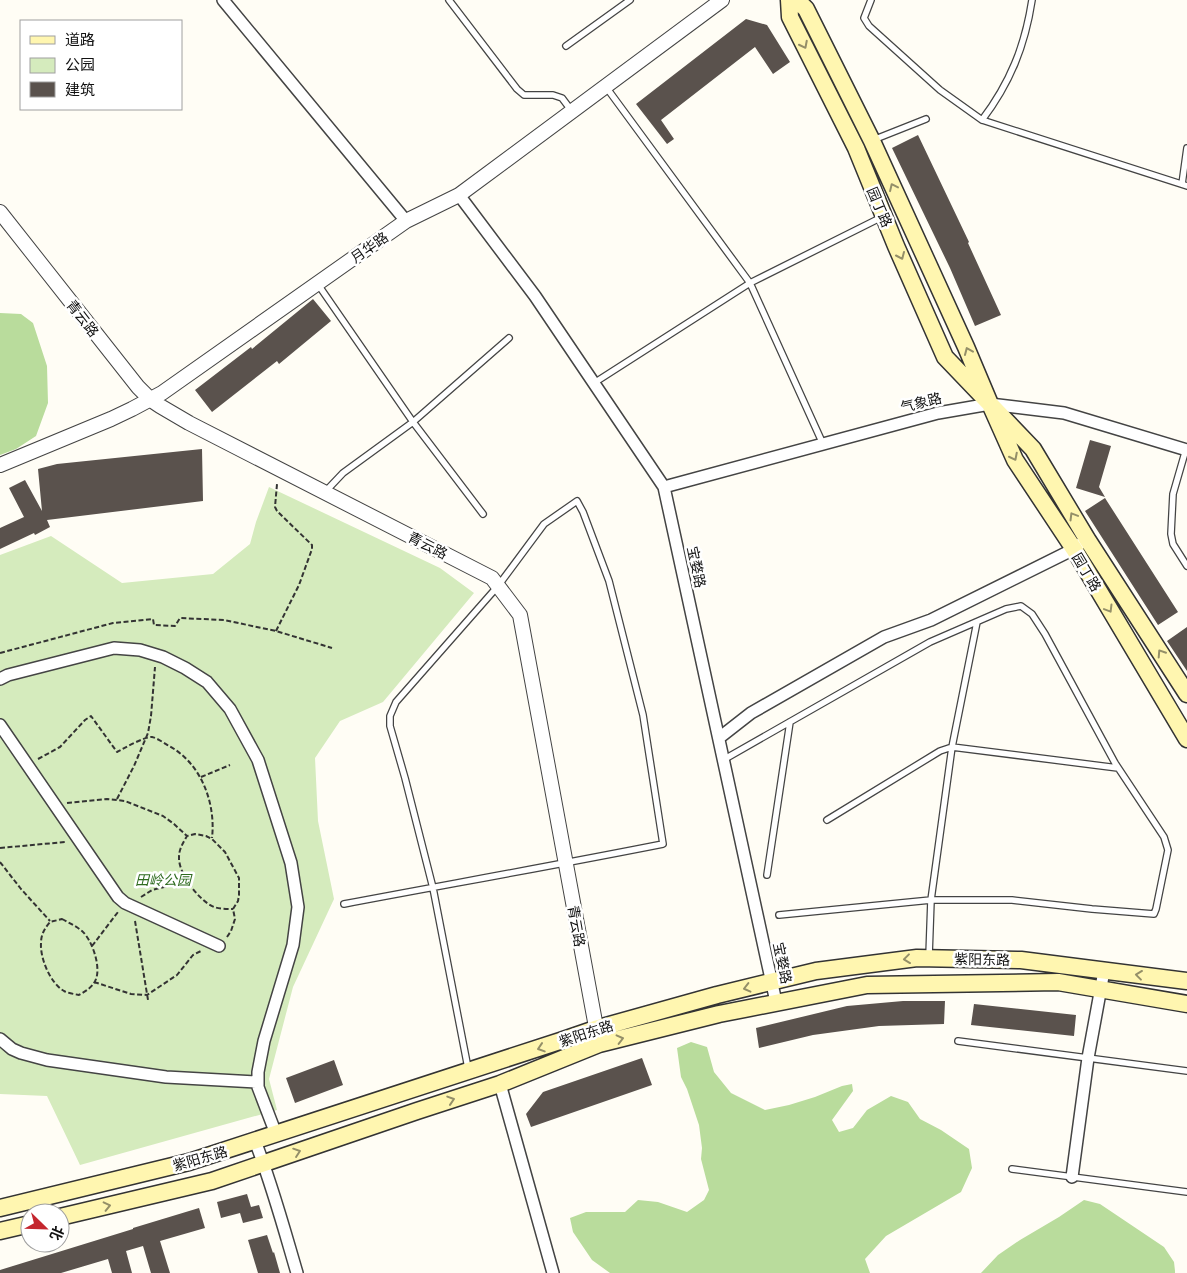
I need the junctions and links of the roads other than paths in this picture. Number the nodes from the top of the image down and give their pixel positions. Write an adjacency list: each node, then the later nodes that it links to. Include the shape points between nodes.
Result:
1 (224, 0): 21 (street)
2 (449, 0): 11 (lane, via 517,89 524,95 562,98)
3 (630, 0): 9 (lane)
4 (722, 0): 10 (street, 月华路)
5 (789, 0): 15 (main road, 园丁路, one-way to 15, via 790,17)
6 (797, 0): 14 (main road, 园丁路, via 806,10)
7 (871, 0): 13 (lane, via 864,18 868,26 940,90)
8 (1032, 0): 13 (lane, via 1018,59 995,103)
9 (566, 46)
10 (606, 87): 11 (street, 月华路); 22 (lane)
11 (572, 112): 18 (street, 月华路)
12 (926, 119): 14 (lane)
13 (982, 120): 17 (lane)
14 (872, 141): 15 (lane); 27 (main road, 园丁路, one-way to 14)
15 (856, 148): 20 (main road, 园丁路)
16 (1187, 148): 17 (lane)
17 (1184, 185)
18 (459, 195): 21 (street, 月华路); 25 (street, 宝婺路, via 536,296)
19 (0, 212): 26 (street, 青云路)
20 (884, 216): 22 (lane); 27 (main road, 园丁路, one-way to 27, via 946,357)
21 (406, 221): 23 (street, 月华路)
22 (750, 283): 25 (lane); 29 (lane)
23 (317, 284): 26 (street, 月华路); 28 (lane)
24 (509, 338): 28 (lane)
25 (594, 383): 32 (street, 宝婺路)
26 (151, 400): 31 (street, 月华路); 33 (street, 青云路)
27 (990, 404): 29 (street, 气象路, via 938,412); 30 (street, 气象路, via 1064,413); 35 (main road, 园丁路, one-way to 27, via 1033,449); 36 (main road, 园丁路, one-way to 36, via 1015,460)
28 (412, 422): 33 (lane); 34 (lane)
29 (824, 444): 32 (street, 气象路)
30 (1186, 450): 37 (lane, via 1173,494 1171,534)
31 (0, 466)
32 (664, 487): 45 (street, 宝婺路)
33 (324, 492): 38 (street, 青云路, via 492,578)
34 (483, 514)
35 (1088, 539): 36 (street); 41 (main road, 园丁路, one-way to 35)
36 (1074, 549): 44 (main road, 园丁路, one-way to 44); 45 (street, via 931,620 884,637 751,713)
37 (1187, 566)
38 (498, 586): 50 (street, 青云路, via 520,615); 50 (lane, via 544,524 577,501 609,581 643,715 663,844); 52 (lane, via 396,702 390,716)
39 (977, 622): 42 (lane, via 930,642); 46 (lane); 48 (lane, via 1021,606 1032,614)
40 (0, 679): 70 (street, via 114,648 140,650 163,657 207,682 230,709 258,760 291,863 298,907 293,945 264,1041)
41 (1187, 694)
42 (790, 722): 47 (lane); 51 (lane)
43 (0, 725): 56 (street, via 118,897 128,905)
44 (1186, 737)
45 (719, 738): 47 (street, 宝婺路)
46 (952, 747): 48 (lane); 49 (lane, via 940,751); 53 (lane)
47 (724, 760): 60 (street, 宝婺路)
48 (1118, 768): 53 (lane, via 1164,837 1168,850 1154,914 1012,900)
49 (827, 820)
50 (565, 863): 52 (lane); 64 (street, 青云路)
51 (767, 875)
52 (432, 888): 54 (lane); 68 (lane)
53 (931, 900): 55 (lane); 57 (lane)
54 (344, 904)
55 (779, 915)
56 (219, 946)
57 (929, 958): 58 (main road, 紫阳东路, via 1021,960); 60 (main road, 紫阳东路, one-way to 60, via 816,971)
58 (1104, 971): 59 (main road, 紫阳东路, one-way to 58); 61 (street)
59 (1187, 981)
60 (772, 982): 62 (street, 宝婺路); 64 (main road, 紫阳东路, one-way to 64, via 717,995)
61 (1100, 989): 62 (main road, 紫阳东路, via 1058,982 867,985); 63 (main road, 紫阳东路); 67 (street)
62 (776, 1002): 64 (main road, 紫阳东路, one-way to 62)
63 (1187, 1004)
64 (597, 1036): 68 (main road, 紫阳东路, one-way to 68); 71 (main road, 紫阳东路)
65 (0, 1039): 70 (street, via 12,1049 47,1060 166,1076)
66 (958, 1041): 67 (lane)
67 (1088, 1058): 69 (lane); 76 (street)
68 (468, 1071): 72 (main road, 紫阳东路)
69 (1187, 1071)
70 (257, 1082): 72 (street)
71 (500, 1084): 74 (main road, 紫阳东路, one-way to 71); 83 (street)
72 (276, 1134): 73 (main road, 紫阳东路)
73 (255, 1141): 74 (street); 78 (main road, 紫阳东路, via 189,1162)
74 (264, 1163): 79 (main road, 紫阳东路, one-way to 74, via 212,1181); 82 (street)
75 (1012, 1169): 76 (lane)
76 (1072, 1177): 77 (lane)
77 (1187, 1192)
78 (0, 1208)
79 (70, 1215)
80 (20, 1226): 81 (main road)
81 (0, 1231)
82 (297, 1273)
83 (552, 1273)

